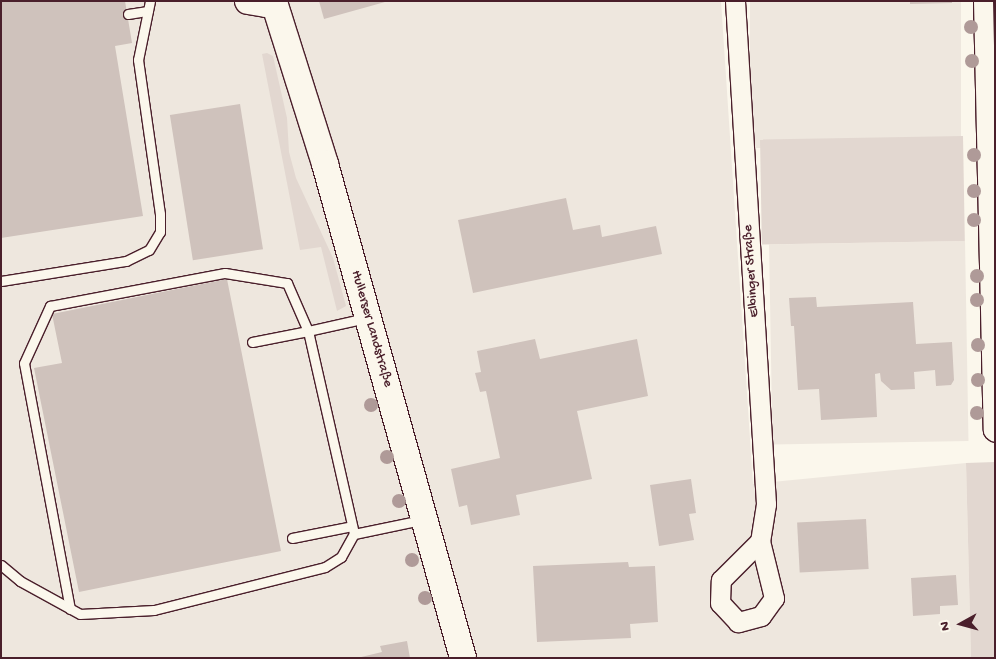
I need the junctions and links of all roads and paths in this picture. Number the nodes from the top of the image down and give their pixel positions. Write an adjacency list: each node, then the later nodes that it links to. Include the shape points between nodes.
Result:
1 (248, 1): 4 (street, Hullerser Landstraße)
2 (735, 1): 17 (street, Elbinger Straße, via 766,504)
3 (983, 1): 7 (street)
4 (274, 2): 9 (street, Hullerser Landstraße, via 325,164)
5 (149, 6): 6 (lane); 8 (lane, via 138,60 160,232 149,250 126,261)
6 (128, 14)
7 (991, 186): 12 (street)
8 (1, 280)
9 (368, 318): 10 (lane); 14 (street, Hullerser Landstraße)
10 (308, 331): 11 (lane); 15 (lane); 19 (lane, via 287,283 225,273 50,306 24,363)
11 (252, 342)
12 (993, 364): 13 (street)
13 (995, 432)
14 (424, 519): 15 (lane); 20 (street, Hullerser Landstraße)
15 (353, 530): 16 (lane); 19 (lane, via 341,557 325,567 154,610 80,614)
16 (292, 538)
17 (760, 541)
18 (1, 565): 19 (lane, via 20,581)
19 (70, 609)
20 (463, 658)

